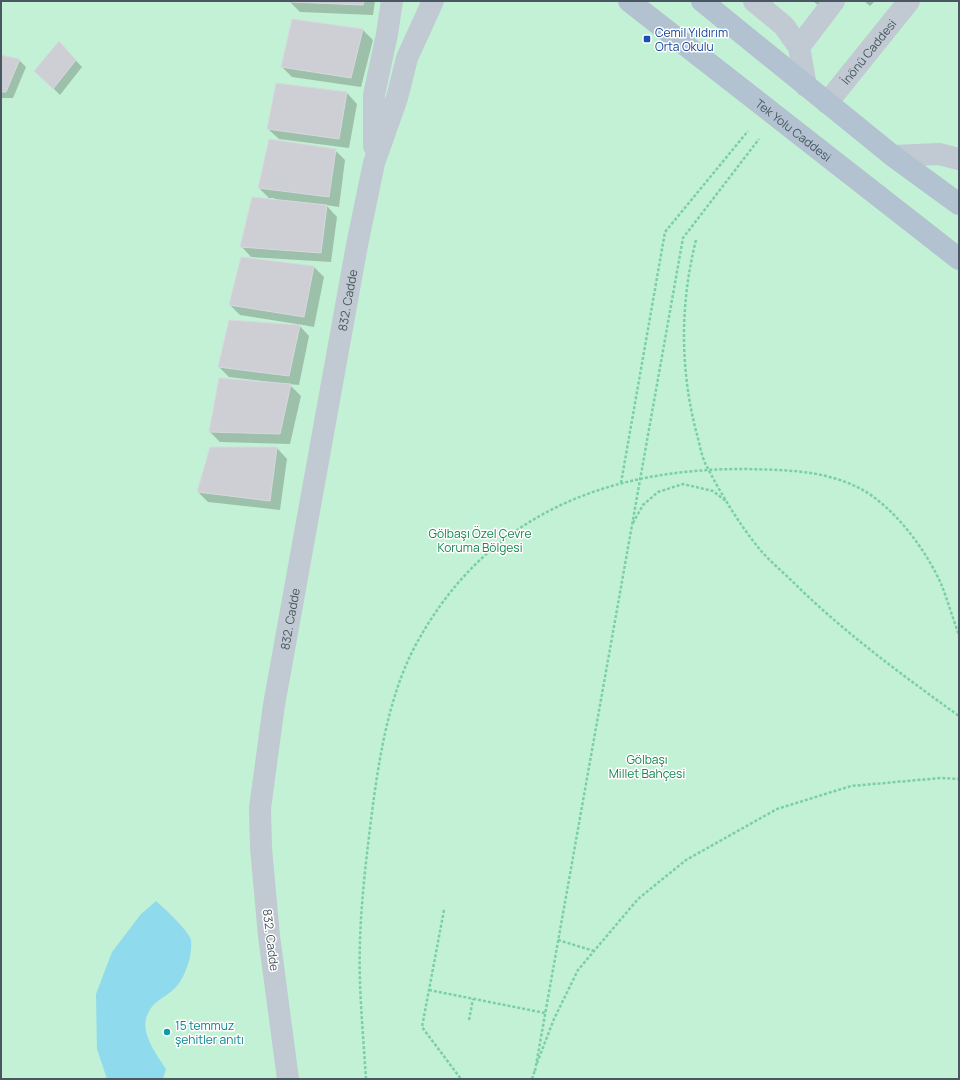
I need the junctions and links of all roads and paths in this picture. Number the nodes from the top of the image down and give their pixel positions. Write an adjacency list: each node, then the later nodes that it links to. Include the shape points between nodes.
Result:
1 (392, 1): 15 (street, 832. Cadde, via 388,34 374,95)
2 (433, 1): 15 (street, 832. Cadde, via 407,58 397,98)
3 (629, 1): 18 (main road, Tek Yolu Caddesi)
4 (702, 1): 9 (main road)
5 (754, 1): 8 (street, via 784,26)
6 (834, 1): 8 (street)
7 (909, 1): 10 (street, İnönü Caddesi)
8 (799, 47): 9 (street)
9 (806, 86): 10 (main road)
10 (827, 103): 13 (main road)
11 (748, 131): 21 (path, via 666,232)
12 (759, 139): 20 (path, via 683,238)
13 (893, 156): 14 (street, via 939,154); 16 (main road)
14 (959, 159)
15 (374, 163): 35 (street, 832. Cadde, via 357,244 274,705 260,808 268,921)
16 (959, 204)
17 (696, 240): 19 (path, via 688,275 684,320 684,368 693,417 705,462)
18 (959, 259)
19 (710, 470): 20 (path); 22 (path); 24 (path, via 785,470 814,473 859,488 890,511 918,544 941,585)
20 (640, 479): 21 (path); 23 (path)
21 (621, 482): 36 (path, via 582,495 520,527 485,554 443,600 412,654 394,700 378,766 362,897 360,981)
22 (729, 503): 23 (path, via 713,491 683,484 658,492 643,505); 25 (path, via 762,552 816,604 887,663)
23 (632, 524): 28 (path)
24 (959, 635)
25 (959, 716)
26 (959, 779): 29 (path, via 941,778 851,786 777,809 686,860 638,899)
27 (444, 910): 30 (path)
28 (558, 940): 29 (path); 32 (path)
29 (594, 952): 34 (path, via 578,970 554,1019)
30 (429, 990): 31 (path); 37 (path, via 422,1027)
31 (473, 999): 32 (path); 33 (path)
32 (545, 1013): 34 (path)
33 (469, 1020)
34 (535, 1071): 38 (path)
35 (288, 1079)
36 (366, 1079)
37 (461, 1079)
38 (532, 1079)

